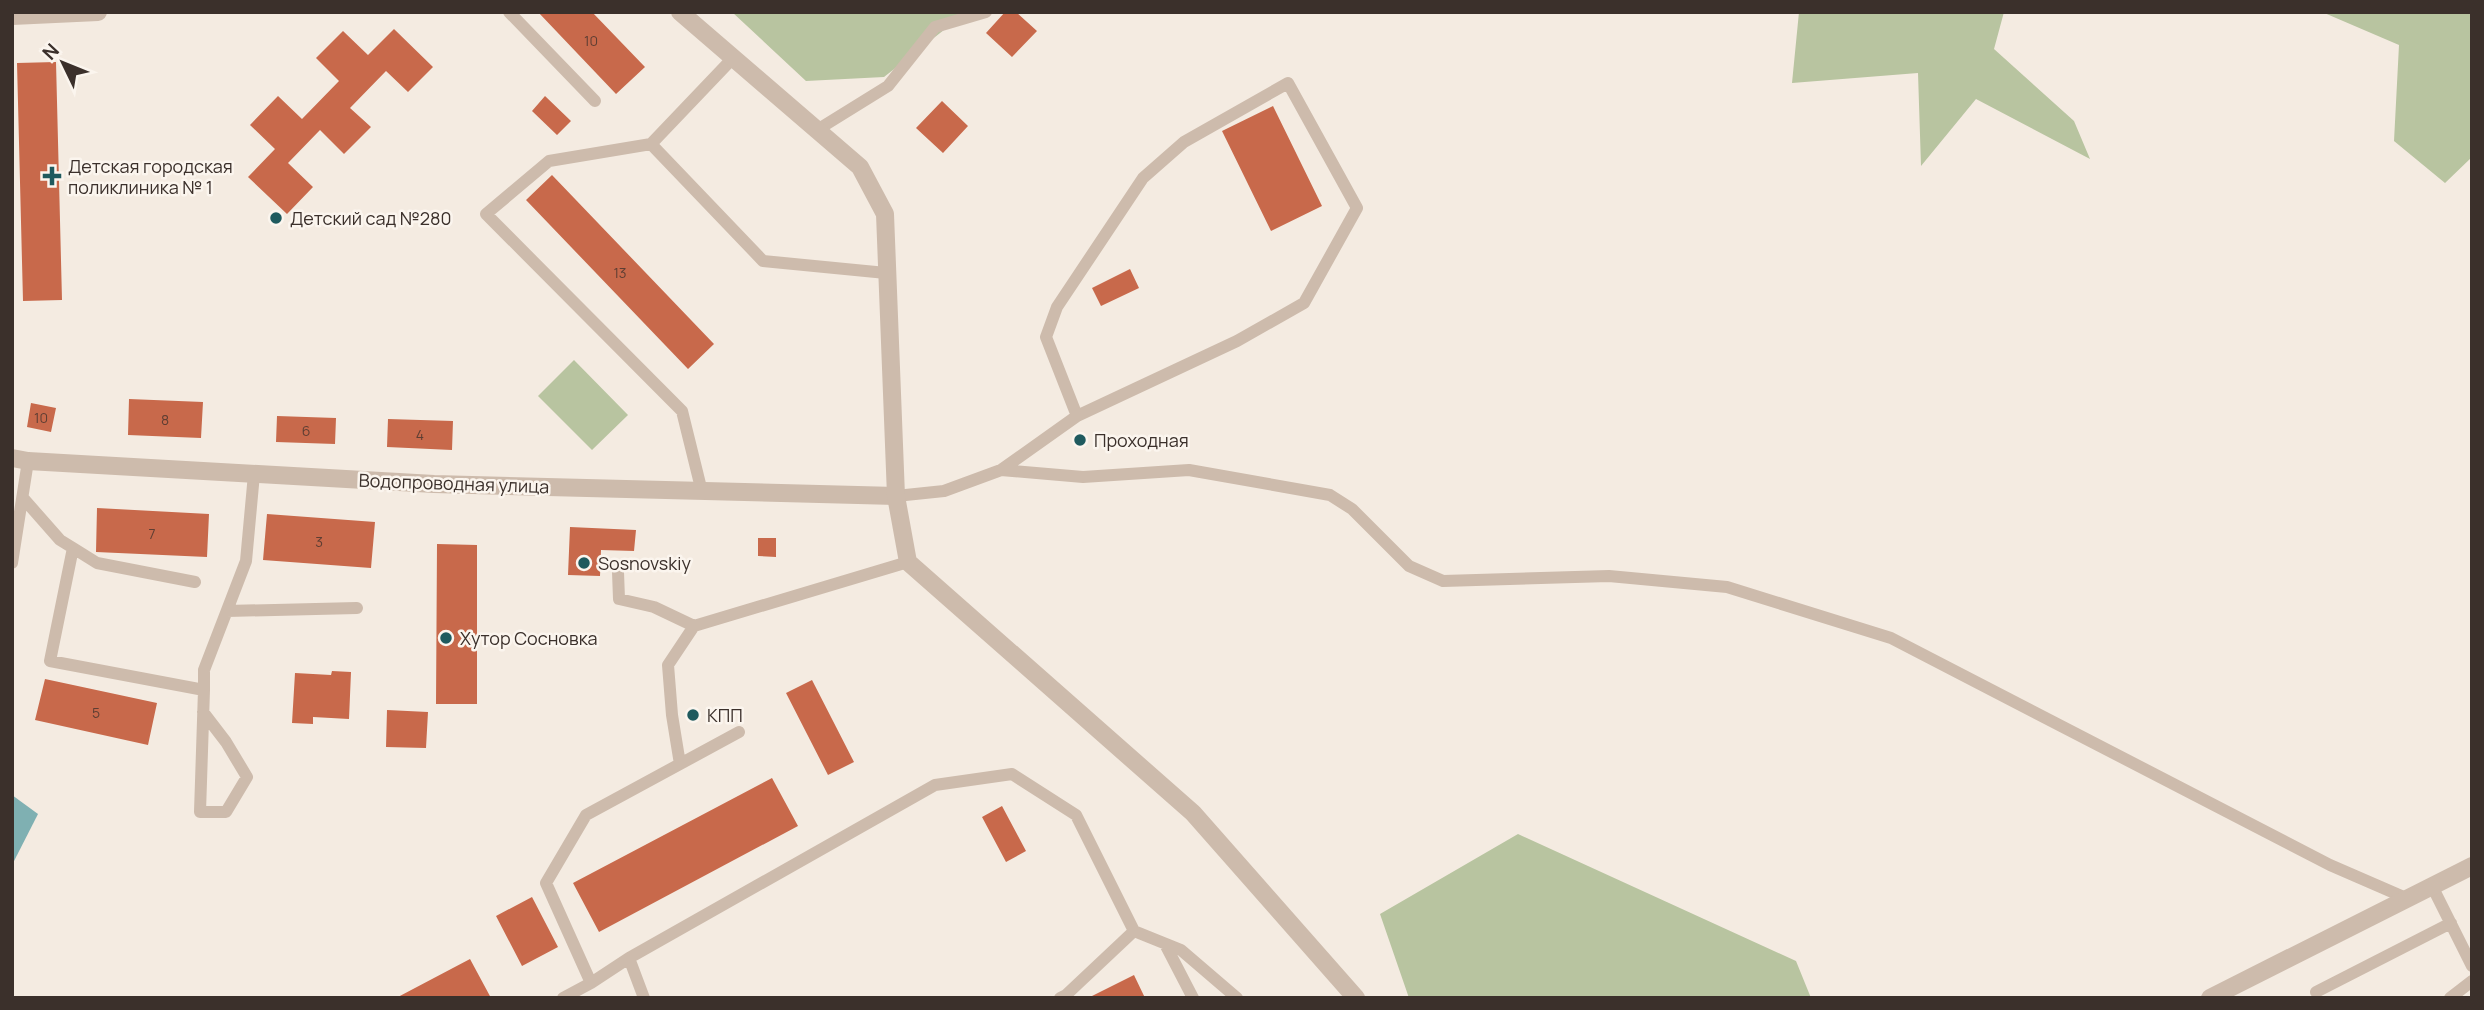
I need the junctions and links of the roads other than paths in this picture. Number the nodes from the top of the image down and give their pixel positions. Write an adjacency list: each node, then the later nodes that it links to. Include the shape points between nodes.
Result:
1 (97, 12): 5 (street)
2 (509, 12): 7 (lane)
3 (680, 12): 6 (street)
4 (986, 12): 8 (lane, via 935,27 888,86)
5 (12, 16)
6 (733, 58): 8 (street); 9 (lane)
7 (594, 101)
8 (817, 130): 10 (street, via 860,167 885,214)
9 (651, 144): 10 (lane, via 763,261); 15 (lane, via 549,161 486,214 682,411)
10 (886, 273): 16 (street)
11 (1077, 416): 11 (lane, via 1046,337 1057,307 1143,178 1184,142 1288,83 1357,208 1304,303 1237,341); 13 (lane)
12 (20, 460): 14 (street, Водопроводная улица); 17 (lane)
13 (1001, 470): 16 (lane, via 944,491); 32 (lane, via 1083,477 1189,470 1330,495 1352,509 1409,566 1443,581 1609,576 1727,587 1891,638 2330,865)
14 (254, 474): 15 (street, Водопроводная улица); 24 (lane, via 246,561)
15 (702, 492): 16 (street, Водопроводная улица)
16 (896, 496): 19 (street)
17 (23, 498): 18 (lane, via 60,540); 20 (lane)
18 (73, 548): 22 (lane, via 97,563); 26 (lane, via 50,661)
19 (908, 562): 25 (lane); 46 (street, via 1194,813)
20 (12, 563)
21 (618, 572): 25 (lane, via 619,599 654,607)
22 (195, 582)
23 (357, 608): 24 (lane)
24 (227, 611): 26 (lane, via 204,670)
25 (694, 626): 29 (lane, via 668,665)
26 (204, 690): 27 (lane)
27 (203, 712): 27 (lane, via 247,777 226,812 200,812)
28 (739, 733): 29 (lane)
29 (680, 764): 39 (lane, via 586,815 546,883)
30 (2472, 866): 31 (street)
31 (2432, 886): 32 (street); 33 (lane)
32 (2406, 898): 47 (street)
33 (2451, 923): 37 (lane); 40 (lane)
34 (1134, 931): 35 (lane); 36 (lane, via 1076,815 1012,774 935,785); 43 (lane)
35 (1165, 944): 44 (lane); 45 (lane, via 1181,950)
36 (629, 958): 39 (lane); 42 (lane)
37 (2472, 966)
38 (2472, 981): 48 (lane)
39 (592, 983): 41 (lane)
40 (2316, 992)
41 (564, 998)
42 (644, 998)
43 (1060, 998)
44 (1193, 998)
45 (1237, 998)
46 (1356, 998)
47 (2210, 998)
48 (2450, 998)

